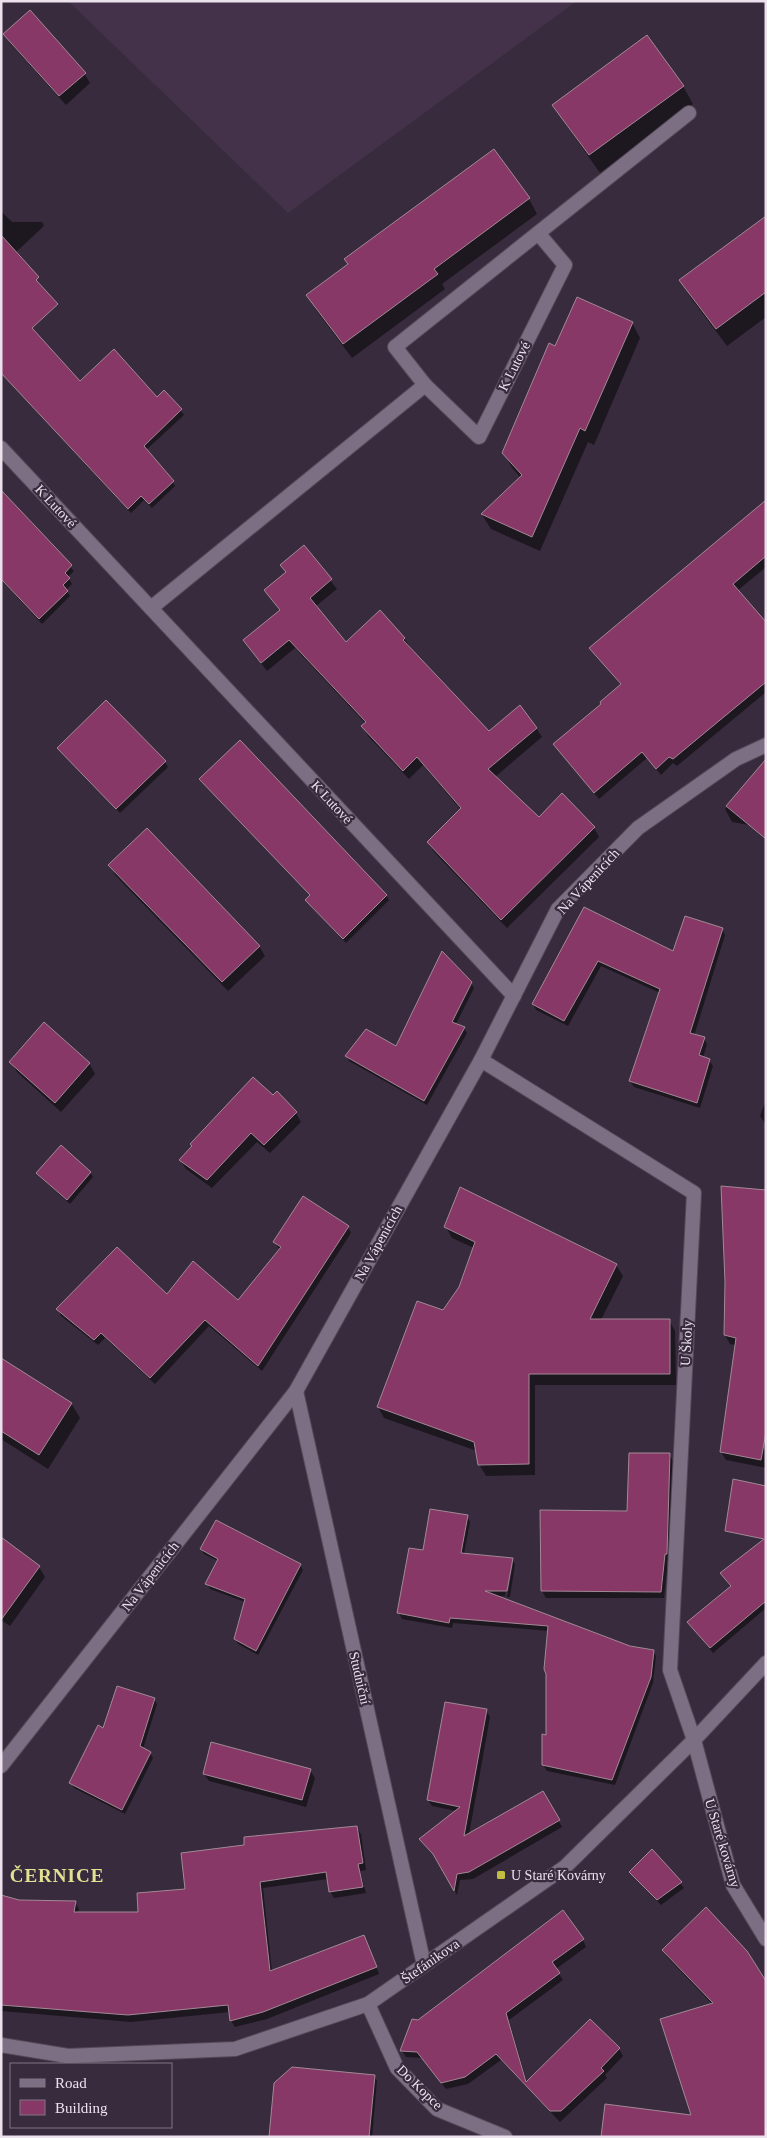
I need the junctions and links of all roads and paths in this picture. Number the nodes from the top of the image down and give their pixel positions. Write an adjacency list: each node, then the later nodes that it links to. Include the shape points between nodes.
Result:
1 (689, 113): 2 (street, K Lutové)
2 (538, 233): 3 (street, K Lutové, via 395,347); 3 (street, K Lutové, via 565,265 479,438)
3 (425, 384): 5 (street)
4 (1, 448): 5 (street, K Lutové)
5 (151, 608): 7 (street, K Lutové)
6 (766, 745): 7 (street, Na Vápenicích, via 736,759 638,828 558,909)
7 (514, 996): 8 (street, Na Vápenicích)
8 (481, 1060): 9 (street, Na Vápenicích); 11 (street, U Školy, via 694,1193 670,1670)
9 (296, 1391): 12 (street, Na Vápenicích); 14 (street, Studniční)
10 (766, 1663): 11 (street, Štefánikova)
11 (694, 1740): 13 (street, U Staré kovárny, via 733,1885); 14 (street, Štefánikova, via 565,1867)
12 (1, 1766)
13 (766, 1939)
14 (424, 1965): 15 (street, Štefánikova)
15 (368, 2004): 16 (street, Štefánikova, via 235,2049 68,2056); 17 (street, Do Kopce, via 397,2068 437,2109)
16 (1, 2045)
17 (505, 2137)

